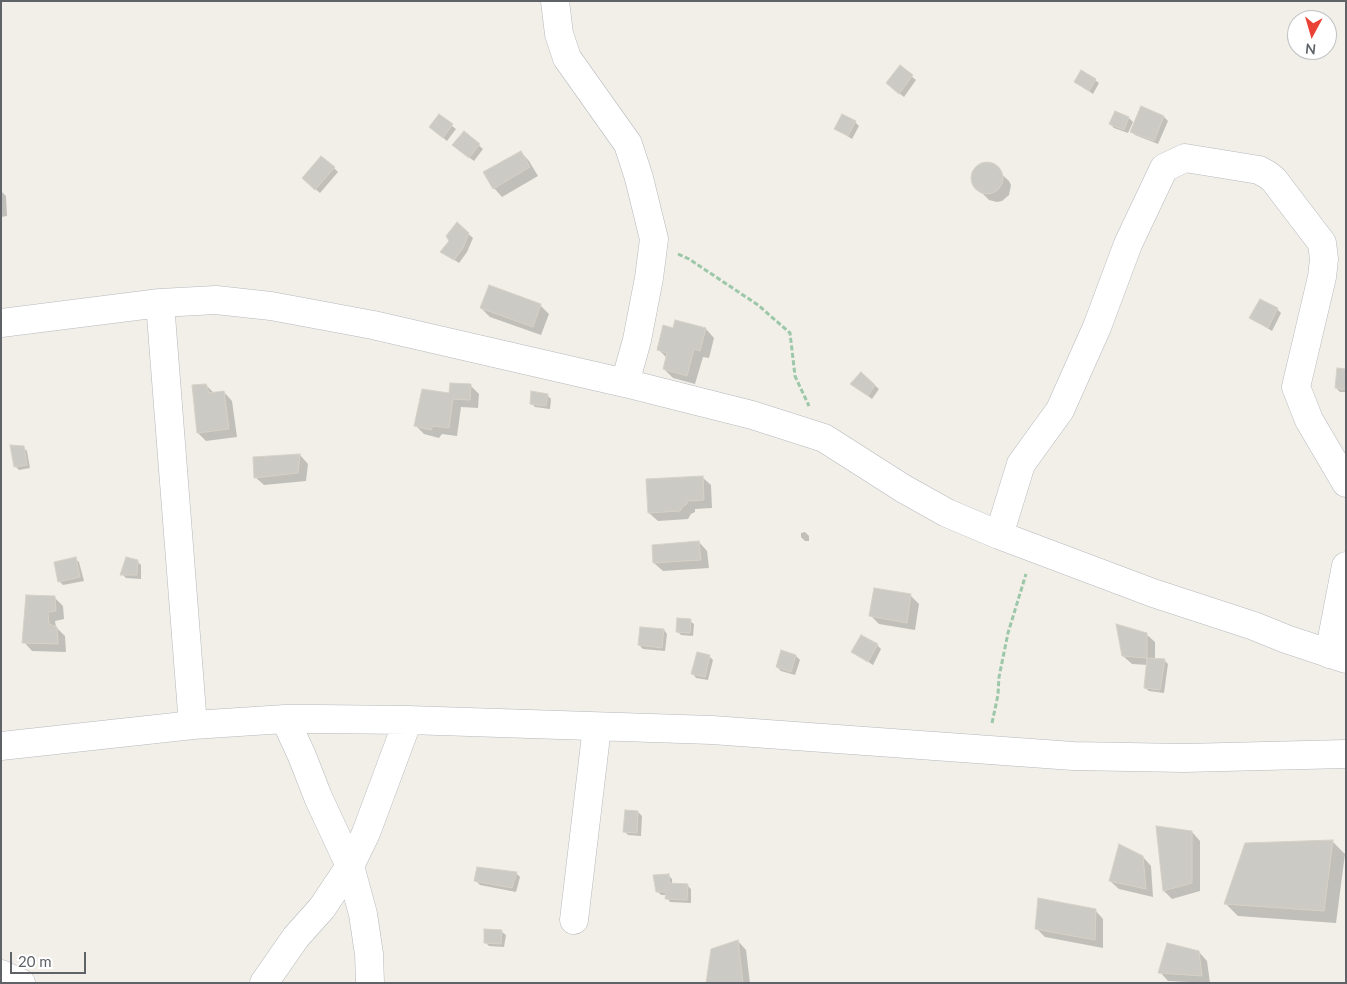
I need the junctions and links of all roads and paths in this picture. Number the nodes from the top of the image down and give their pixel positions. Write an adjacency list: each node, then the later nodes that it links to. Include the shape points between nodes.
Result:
1 (555, 1): 2 (street, via 559,34 567,58 628,144)
2 (654, 239): 5 (street, via 639,331); 6 (path, via 758,305 790,333 795,376)
3 (160, 303): 4 (street); 5 (street, via 216,300 272,306 417,334); 14 (street)
4 (1, 323)
5 (625, 383): 6 (street, via 752,415)
6 (824, 438): 8 (street, via 947,513)
7 (1346, 483): 8 (street, via 1309,420 1296,388 1322,278 1322,243 1268,175 1259,170 1185,158 1164,168 1128,244 1097,327 1060,410 1021,464)
8 (999, 535): 9 (street)
9 (1033, 549): 11 (street); 17 (path, via 1000,668)
10 (1346, 566): 11 (street)
11 (1338, 656)
12 (285, 719): 13 (street); 14 (street); 19 (street)
13 (408, 720): 15 (street); 19 (street, via 366,833)
14 (193, 725): 16 (street)
15 (597, 727): 17 (street, via 712,730); 20 (street)
16 (1, 746)
17 (990, 750): 18 (street, via 1073,756 1184,758)
18 (1346, 754)
19 (350, 866): 23 (street); 24 (street, via 363,914)
20 (574, 920)
21 (1, 974): 22 (street)
22 (21, 983)
23 (264, 983)
24 (370, 983)

